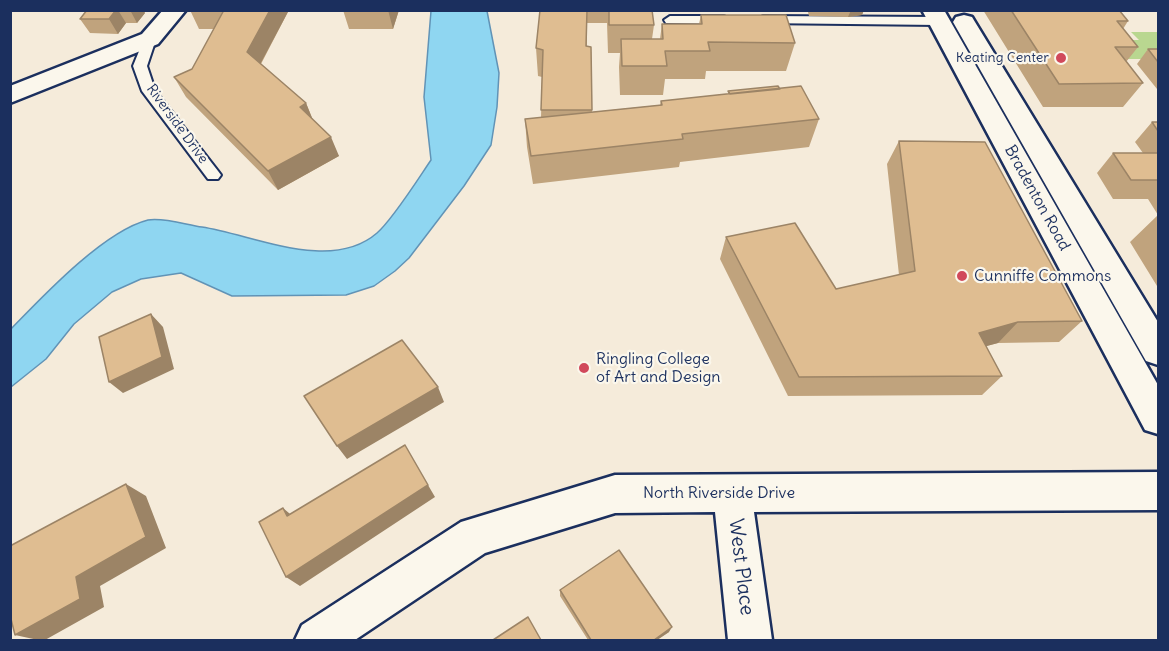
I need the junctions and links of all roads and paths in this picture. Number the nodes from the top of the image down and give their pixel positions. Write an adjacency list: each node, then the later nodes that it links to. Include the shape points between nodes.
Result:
1 (175, 10): 4 (street, Riverside Drive)
2 (943, 14): 3 (lane); 7 (street, Bradenton Road); 8 (street, Bradenton Road)
3 (670, 20)
4 (150, 39): 5 (street, Riverside Drive); 6 (lane, Riverside Drive, via 140,66 149,90)
5 (10, 95)
6 (213, 174)
7 (1158, 351)
8 (1158, 418)
9 (1158, 491): 10 (street, North Riverside Drive)
10 (732, 493): 11 (street, North Riverside Drive, via 615,494 475,536); 12 (street, West Place)
11 (317, 640)
12 (750, 640)

